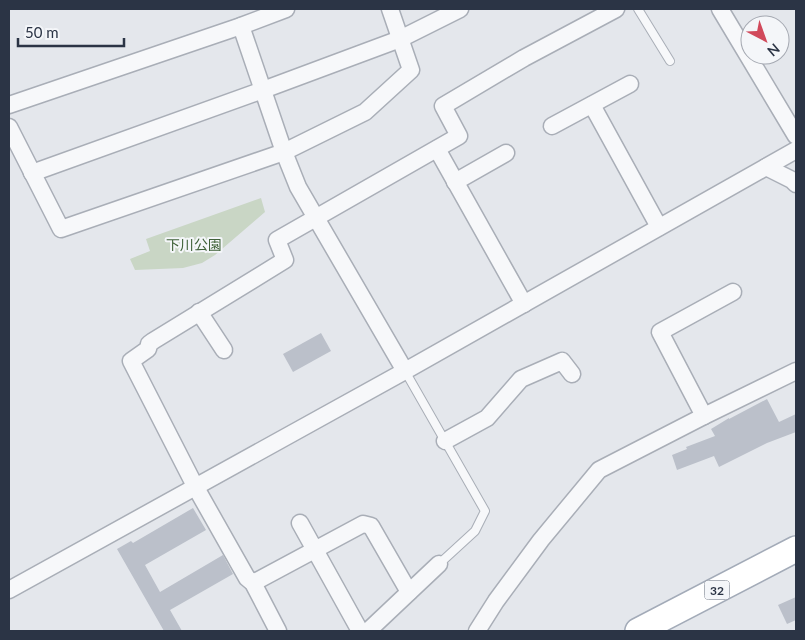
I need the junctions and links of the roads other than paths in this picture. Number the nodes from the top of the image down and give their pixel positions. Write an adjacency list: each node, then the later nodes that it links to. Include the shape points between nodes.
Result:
1 (286, 9): 7 (street)
2 (390, 9): 8 (street)
3 (460, 9): 8 (street)
4 (614, 9): 17 (street, via 443,106 459,136)
5 (638, 9): 9 (lane)
6 (720, 9): 16 (street)
7 (241, 26): 11 (street); 12 (street)
8 (400, 39): 11 (street); 19 (street, via 411,70 365,112)
9 (670, 61)
10 (630, 84): 13 (street)
11 (263, 90): 19 (street); 22 (street)
12 (9, 105)
13 (592, 105): 14 (street); 26 (street)
14 (552, 126)
15 (9, 128): 22 (street)
16 (796, 136)
17 (437, 149): 23 (street); 25 (street)
18 (796, 150): 21 (street)
19 (284, 152): 22 (street, via 61,229); 25 (street)
20 (506, 154): 23 (street)
21 (766, 167): 24 (street); 26 (street)
22 (32, 173)
23 (455, 182): 28 (street)
24 (796, 184)
25 (315, 218): 29 (street, via 276,240 285,260); 31 (street)
26 (659, 227): 28 (street)
27 (733, 292): 34 (street, via 660,332)
28 (524, 304): 31 (street)
29 (199, 312): 30 (street); 36 (street, via 153,340 148,349 131,361)
30 (224, 350)
31 (405, 371): 35 (lane); 36 (street)
32 (796, 371): 34 (street)
33 (572, 374): 35 (street, via 562,361 521,379 487,418)
34 (704, 416): 47 (street, via 599,470 541,540)
35 (444, 441): 40 (lane, via 484,511 475,531)
36 (195, 486): 41 (street); 42 (street)
37 (300, 523): 39 (street)
38 (796, 549): 48 (main road, 32)
39 (314, 550): 41 (street); 43 (street, via 363,524 371,526); 45 (street)
40 (439, 564): 43 (street)
41 (253, 583): 44 (street)
42 (9, 590)
43 (409, 592): 46 (street)
44 (278, 631)
45 (360, 631)
46 (368, 631)
47 (477, 631)
48 (638, 631)

